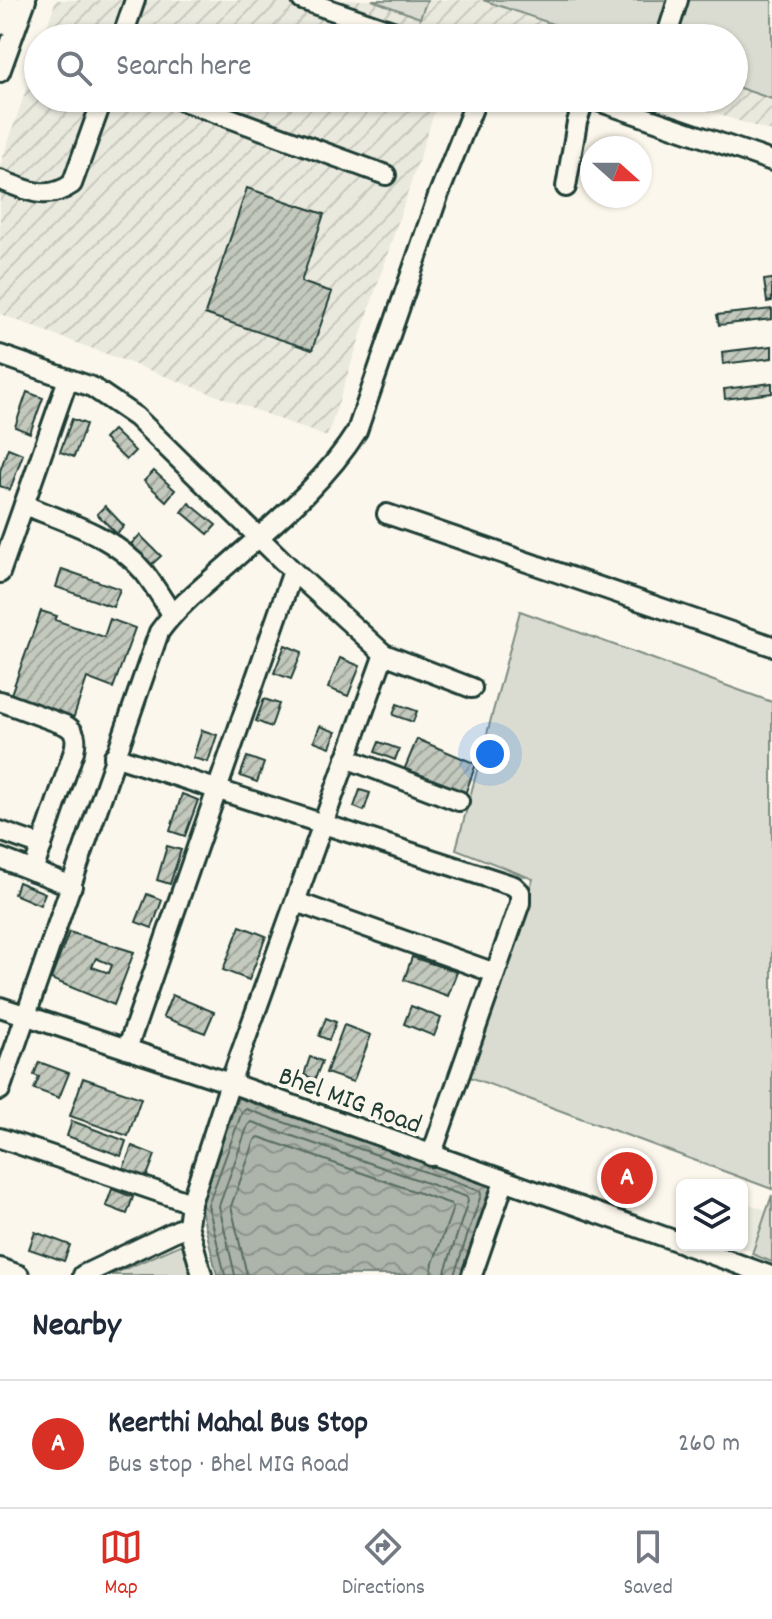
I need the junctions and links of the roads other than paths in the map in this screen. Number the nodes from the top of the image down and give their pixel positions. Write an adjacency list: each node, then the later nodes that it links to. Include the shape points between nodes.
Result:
1 (9, 0): 9 (street)
2 (26, 0): 10 (street)
3 (135, 0): 6 (street)
4 (302, 0): 7 (street)
5 (678, 0): 8 (street)
6 (127, 24)
7 (372, 24)
8 (670, 24)
9 (0, 25)
10 (0, 72)
11 (98, 112): 18 (street, via 72,184 59,193 39,194)
12 (213, 112): 17 (street)
13 (471, 112): 24 (street, via 357,431 340,457)
14 (581, 112): 19 (street)
15 (657, 112): 16 (street)
16 (772, 161)
17 (386, 175)
18 (0, 180)
19 (566, 187)
20 (0, 355): 21 (street)
21 (68, 379): 22 (street); 24 (street, via 92,387 136,417)
22 (24, 505): 26 (street); 27 (street, via 93,532 120,550 143,571)
23 (387, 514): 28 (street)
24 (259, 537): 25 (street); 27 (street)
25 (293, 571): 29 (street); 34 (street)
26 (0, 573)
27 (172, 614): 32 (street, via 159,632)
28 (772, 646)
29 (384, 654): 30 (street); 33 (street)
30 (472, 688)
31 (0, 701): 38 (street, via 73,729 74,751)
32 (114, 756): 34 (street); 41 (street)
33 (346, 758): 35 (street); 36 (street)
34 (216, 790): 36 (street); 46 (street)
35 (459, 801)
36 (322, 823): 42 (street); 43 (street, via 514,886 520,903)
37 (0, 831): 38 (street)
38 (42, 846): 40 (street)
39 (0, 858): 40 (street)
40 (33, 871): 41 (street)
41 (72, 886): 45 (street)
42 (296, 902): 43 (street); 47 (street)
43 (495, 973): 50 (street)
44 (0, 1007): 45 (street, Bhel MIG Road)
45 (24, 1016): 46 (street, Bhel MIG Road); 48 (street)
46 (127, 1049): 47 (street, Bhel MIG Road)
47 (230, 1083): 50 (street, Bhel MIG Road); 52 (street)
48 (0, 1090)
49 (0, 1138): 52 (street)
50 (431, 1156): 51 (street, Bhel MIG Road)
51 (504, 1182): 54 (street, Bhel MIG Road); 61 (street)
52 (191, 1203): 53 (street)
53 (188, 1225): 59 (street); 60 (street)
54 (676, 1241)
55 (702, 1251): 57 (street, Bhel MIG Road)
56 (0, 1268): 58 (street)
57 (759, 1273)
58 (19, 1275)
59 (83, 1275)
60 (202, 1275)
61 (472, 1275)

